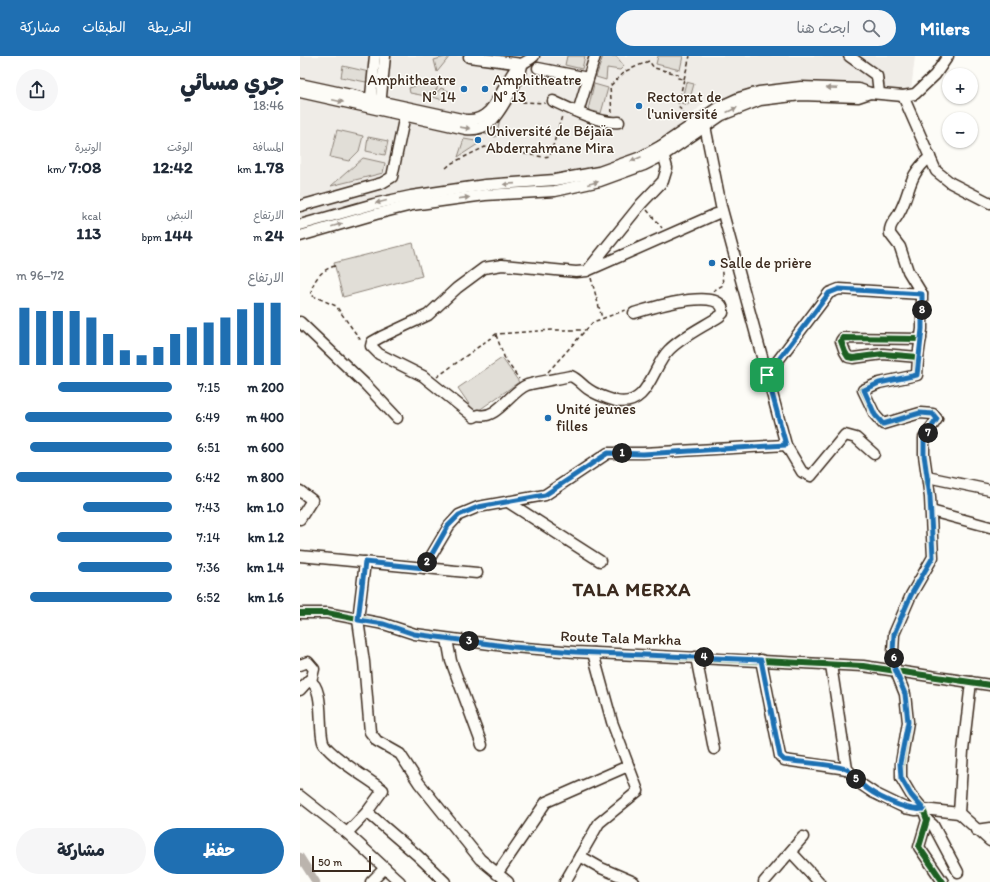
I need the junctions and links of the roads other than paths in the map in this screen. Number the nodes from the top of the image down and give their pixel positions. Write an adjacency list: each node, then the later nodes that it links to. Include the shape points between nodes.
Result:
1 (375, 56): 16 (street)
2 (385, 56): 16 (street)
3 (534, 56): 8 (street)
4 (595, 56): 10 (street)
5 (849, 56): 13 (street, via 877,76)
6 (948, 56): 14 (street, via 926,86 915,94)
7 (469, 57): 8 (street)
8 (522, 64): 17 (street, via 514,70 490,111 482,118 466,120)
9 (538, 68): 10 (street)
10 (588, 78): 18 (street)
11 (300, 84): 16 (street)
12 (300, 92): 16 (street, one-way to 16)
13 (874, 93): 14 (street); 20 (street, one-way to 13, via 722,115 760,100 801,95 858,97); 21 (street, one-way to 21, via 859,89 802,86 759,92 719,107)
14 (903, 96): 22 (street)
15 (553, 101): 18 (street)
16 (375, 104): 17 (street)
17 (406, 111): 24 (street, via 392,177 382,183)
18 (578, 112): 19 (street)
19 (616, 122)
20 (705, 126): 21 (street); 34 (street, via 721,206)
21 (662, 150): 26 (street, one-way to 26, via 577,177 485,185 411,196); 27 (street, one-way to 21, via 412,205 578,187 622,174); 28 (street, via 667,168 664,181)
22 (930, 157): 23 (street, via 936,171 951,183); 29 (street, via 920,165 911,178 890,230 904,256 908,271)
23 (990, 203)
24 (300, 206)
25 (716, 214): 28 (street)
26 (300, 225)
27 (300, 236)
28 (587, 271): 30 (street, via 502,265 484,268 457,288 428,315 381,337 372,342 371,346 379,354 423,376 474,417 491,414 528,385 571,376 598,395 618,401 635,398 647,388 661,358 670,348 720,316 724,309 722,305 711,300 695,299)
29 (922, 294): 32 (street); 34 (street, via 839,289 829,293)
30 (634, 313)
31 (300, 322): 35 (street)
32 (921, 339): 33 (street); 33 (street, via 843,338 841,341 848,357 883,354)
33 (918, 357): 38 (street, via 917,375 879,383 864,390 875,415 883,424 920,413 933,414 937,419 924,438)
34 (767, 375): 36 (street)
35 (397, 418)
36 (786, 445): 37 (street, via 802,472 811,476 845,435 856,438); 41 (street, via 643,454 608,453 545,495)
37 (874, 454)
38 (927, 477): 39 (street); 42 (street)
39 (990, 490)
40 (300, 491): 43 (street, via 312,500)
41 (508, 502): 46 (street); 48 (street, via 478,507 459,515 448,526)
42 (931, 511): 44 (street); 58 (street, via 933,557 911,595 894,634)
43 (300, 519)
44 (990, 527)
45 (300, 556): 47 (street)
46 (600, 561)
47 (365, 562): 48 (street); 51 (street)
48 (424, 568): 49 (street)
49 (477, 573)
50 (300, 613): 51 (street, Route Tala Markha, via 327,613)
51 (358, 620): 52 (street, Route Tala Markha); 81 (street, via 370,732 377,741 400,754 419,783 475,853)
52 (447, 639): 53 (street, Route Tala Markha, via 513,647); 63 (street, via 451,660)
53 (593, 652): 54 (street, Route Tala Markha); 65 (street, via 612,722)
54 (696, 657): 55 (street, Route Tala Markha); 64 (street)
55 (761, 660): 57 (street, Route Tala Markha); 66 (street, via 780,756 784,760)
56 (300, 665): 59 (street, via 308,662 314,669)
57 (831, 665): 58 (street, Route Tala Markha); 66 (street)
58 (895, 669): 60 (street, Route Tala Markha); 68 (street, via 905,694 908,722 900,763 901,778)
59 (311, 681): 62 (street, via 309,680); 69 (street, via 319,695 323,742 331,753 383,790)
60 (971, 682): 61 (street, Route Tala Markha); 70 (street)
61 (990, 685)
62 (300, 690)
63 (482, 745)
64 (714, 749)
65 (628, 766): 78 (street, via 638,791 599,823); 81 (street, via 546,802)
66 (847, 769): 68 (street, via 874,793 905,808)
67 (300, 796): 74 (street)
68 (923, 809): 70 (street); 71 (street)
69 (367, 812): 74 (street); 84 (street, via 417,854)
70 (959, 813): 73 (street)
71 (927, 820): 80 (street, via 933,825); 90 (street, via 919,847)
72 (990, 828): 73 (street)
73 (976, 830): 76 (street)
74 (347, 832): 79 (street)
75 (803, 837): 77 (street)
76 (990, 841)
77 (791, 852): 88 (street); 89 (street)
78 (580, 856): 86 (street); 87 (street)
79 (385, 868): 82 (street); 83 (street)
80 (958, 872)
81 (497, 874): 85 (street)
82 (371, 882)
83 (400, 882)
84 (445, 882)
85 (508, 882)
86 (565, 882)
87 (634, 882)
88 (764, 882)
89 (819, 882)
90 (943, 882)

